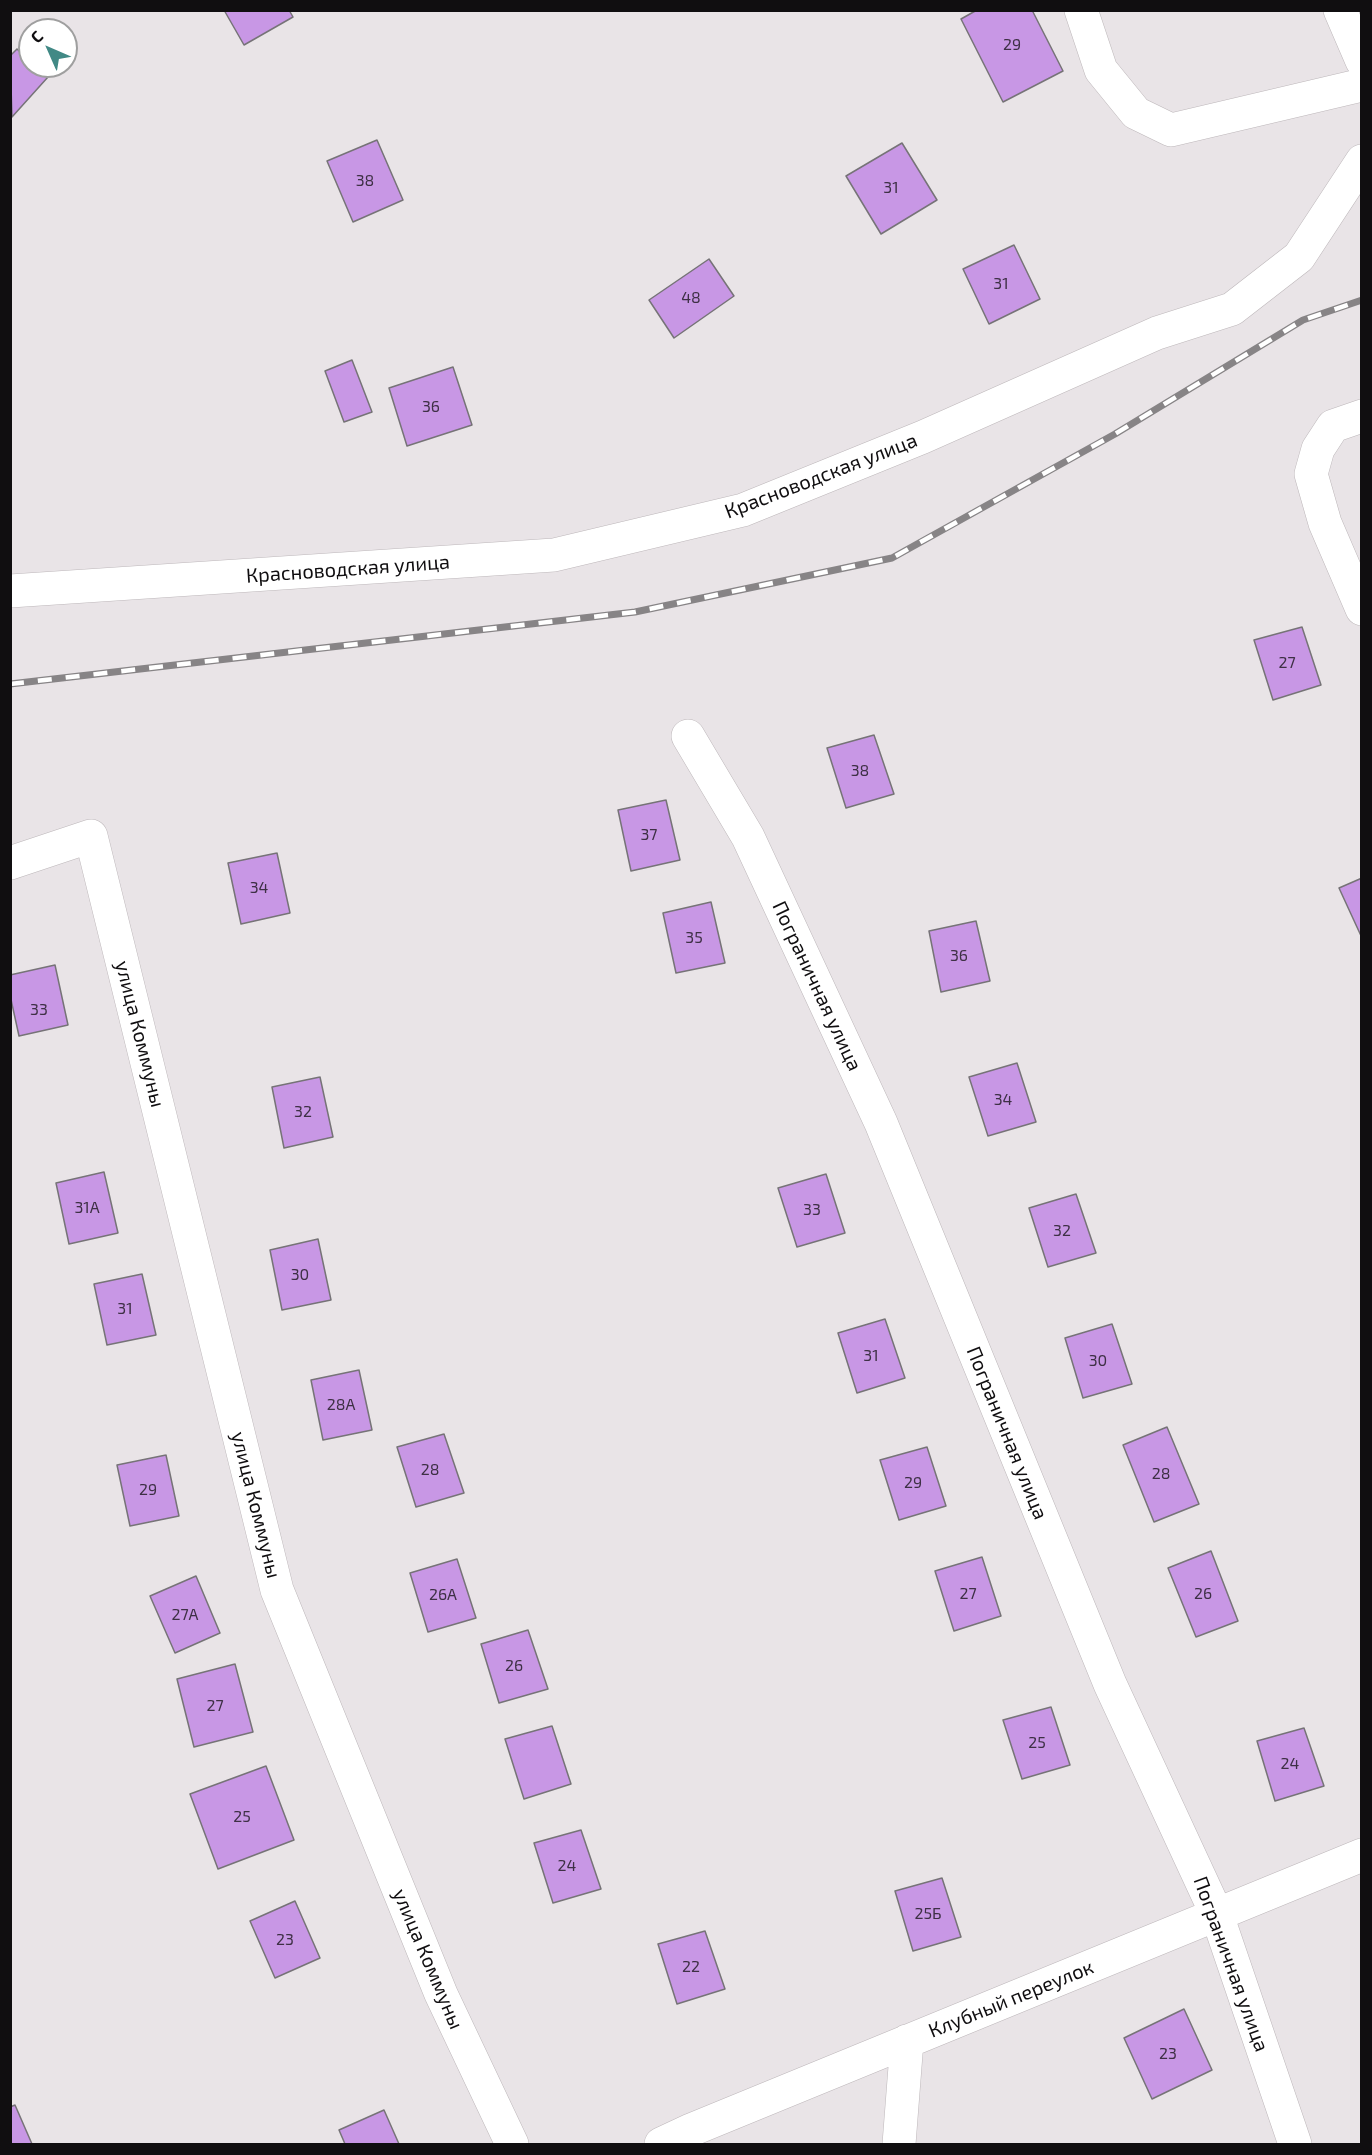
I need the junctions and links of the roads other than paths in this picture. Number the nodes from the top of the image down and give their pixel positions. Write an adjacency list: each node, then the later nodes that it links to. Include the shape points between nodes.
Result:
1 (1081, 10): 4 (street, via 1101,70 1136,113 1171,130)
2 (1340, 10): 3 (street)
3 (1362, 61)
4 (1362, 85)
5 (1362, 160): 7 (street, Красноводская улица, via 1299,257 1233,309 1157,333 923,437 743,510 554,555)
6 (1362, 416): 8 (street, via 1333,426 1318,449 1311,474 1324,523)
7 (10, 591)
8 (1362, 609)
9 (688, 736): 12 (street, Пограничная улица, via 748,837 881,1123 1110,1684)
10 (10, 863): 14 (street, улица Коммуны, via 91,836 277,1590 441,1994)
11 (1362, 1855): 12 (street, Клубный переулок)
12 (1217, 1915): 13 (street, Клубный переулок); 17 (street, Пограничная улица)
13 (907, 2041): 15 (street, Клубный переулок); 16 (street)
14 (512, 2145)
15 (661, 2145)
16 (899, 2145)
17 (1295, 2145)

